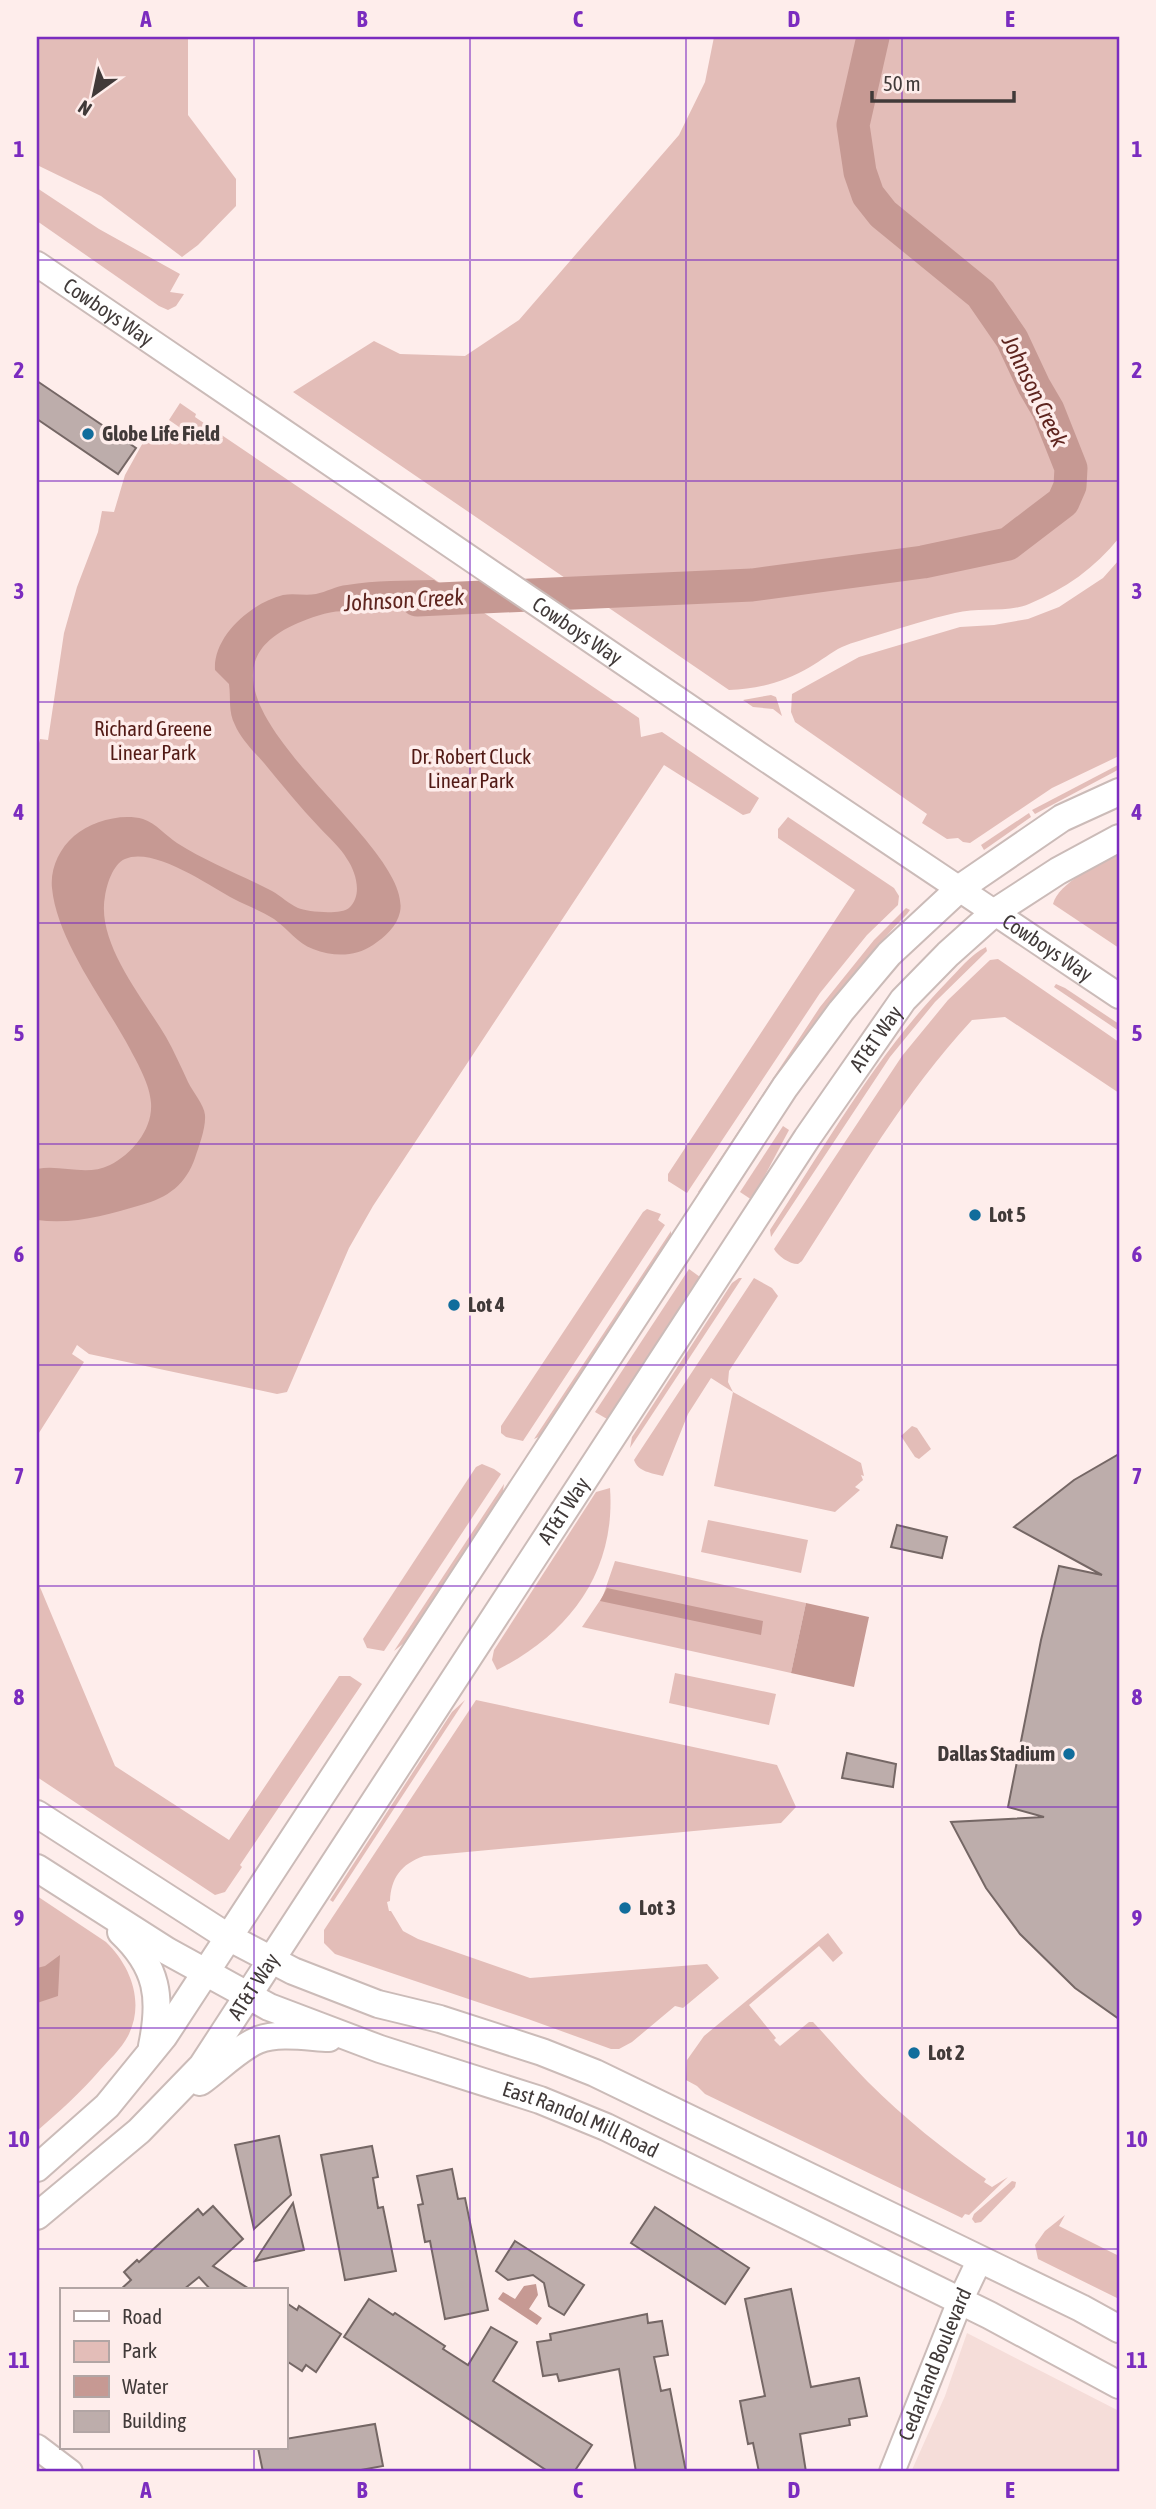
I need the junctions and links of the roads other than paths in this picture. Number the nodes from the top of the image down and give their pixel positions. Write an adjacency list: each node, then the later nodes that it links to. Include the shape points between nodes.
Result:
1 (37, 264): 4 (street, Cowboys Way)
2 (1119, 792): 4 (main road, AT&T Way, via 1062,818)
3 (1119, 838): 5 (main road, AT&T Way)
4 (960, 888): 5 (street, Cowboys Way); 10 (main road, AT&T Way, via 889,954 785,1087)
5 (995, 912): 6 (street, Cowboys Way); 11 (main road, AT&T Way, via 903,1000 843,1086)
6 (1119, 996)
7 (37, 1814): 10 (main road)
8 (37, 1868): 9 (main road, East Randol Mill Road)
9 (92, 1904): 12 (main road, East Randol Mill Road); 15 (main road, via 138,1948 154,1980 158,2016)
10 (228, 1937): 11 (main road); 12 (main road, AT&T Way)
11 (270, 1961): 13 (main road, AT&T Way); 16 (main road, via 378,2004 542,2052)
12 (205, 1971): 13 (main road, East Randol Mill Road); 15 (main road, AT&T Way)
13 (247, 1996): 14 (main road, East Randol Mill Road); 17 (main road, AT&T Way, via 202,2066)
14 (354, 2040): 17 (main road, via 291,2036 258,2040); 18 (main road, East Randol Mill Road, via 540,2099)
15 (151, 2051): 19 (main road, AT&T Way, via 107,2106)
16 (640, 2094): 18 (main road); 21 (main road)
17 (161, 2109): 20 (main road, AT&T Way)
18 (620, 2134): 22 (main road, East Randol Mill Road)
19 (37, 2168)
20 (37, 2216)
21 (979, 2259): 22 (street, Cedarland Boulevard); 23 (main road)
22 (960, 2301): 24 (main road, East Randol Mill Road); 27 (street, Cedarland Boulevard)
23 (1119, 2329)
24 (1119, 2385)
25 (37, 2447): 26 (street)
26 (70, 2472)
27 (892, 2472)

